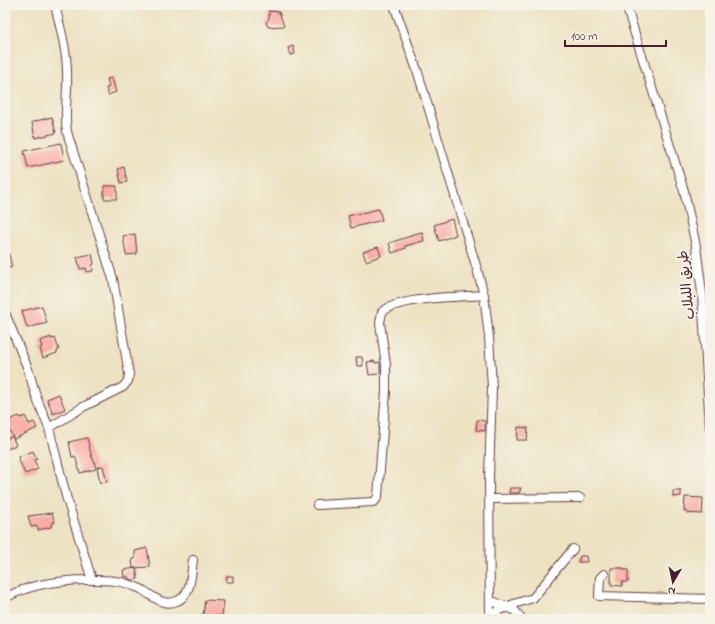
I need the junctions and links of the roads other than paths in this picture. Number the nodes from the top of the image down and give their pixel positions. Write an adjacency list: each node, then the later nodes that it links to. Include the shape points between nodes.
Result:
1 (55, 5): 7 (street, via 66,53 67,132 113,279 129,374 128,381 123,387 83,406)
2 (394, 5): 4 (street, via 418,72)
3 (626, 5): 6 (street, طريق اللبلاب, via 692,222 700,270)
4 (484, 295): 10 (street, via 492,388); 11 (street, via 415,301 382,312 380,323 386,365 386,391 376,500 368,503)
5 (5, 313): 7 (street)
6 (708, 355): 8 (street, طريق اللبلاب)
7 (49, 428): 15 (street, via 66,496)
8 (710, 428)
9 (580, 498): 10 (street)
10 (489, 499): 18 (street)
11 (317, 505)
12 (573, 549): 19 (street, via 533,598)
13 (193, 560): 15 (street, via 187,592 179,600 172,602 158,600 127,583)
14 (604, 574): 17 (street, via 600,578 600,596)
15 (92, 580): 16 (street, via 44,583)
16 (5, 598)
17 (710, 599)
18 (490, 600): 19 (street); 20 (street)
19 (507, 607): 20 (street); 21 (street, via 514,610)
20 (490, 618)
21 (522, 619)

